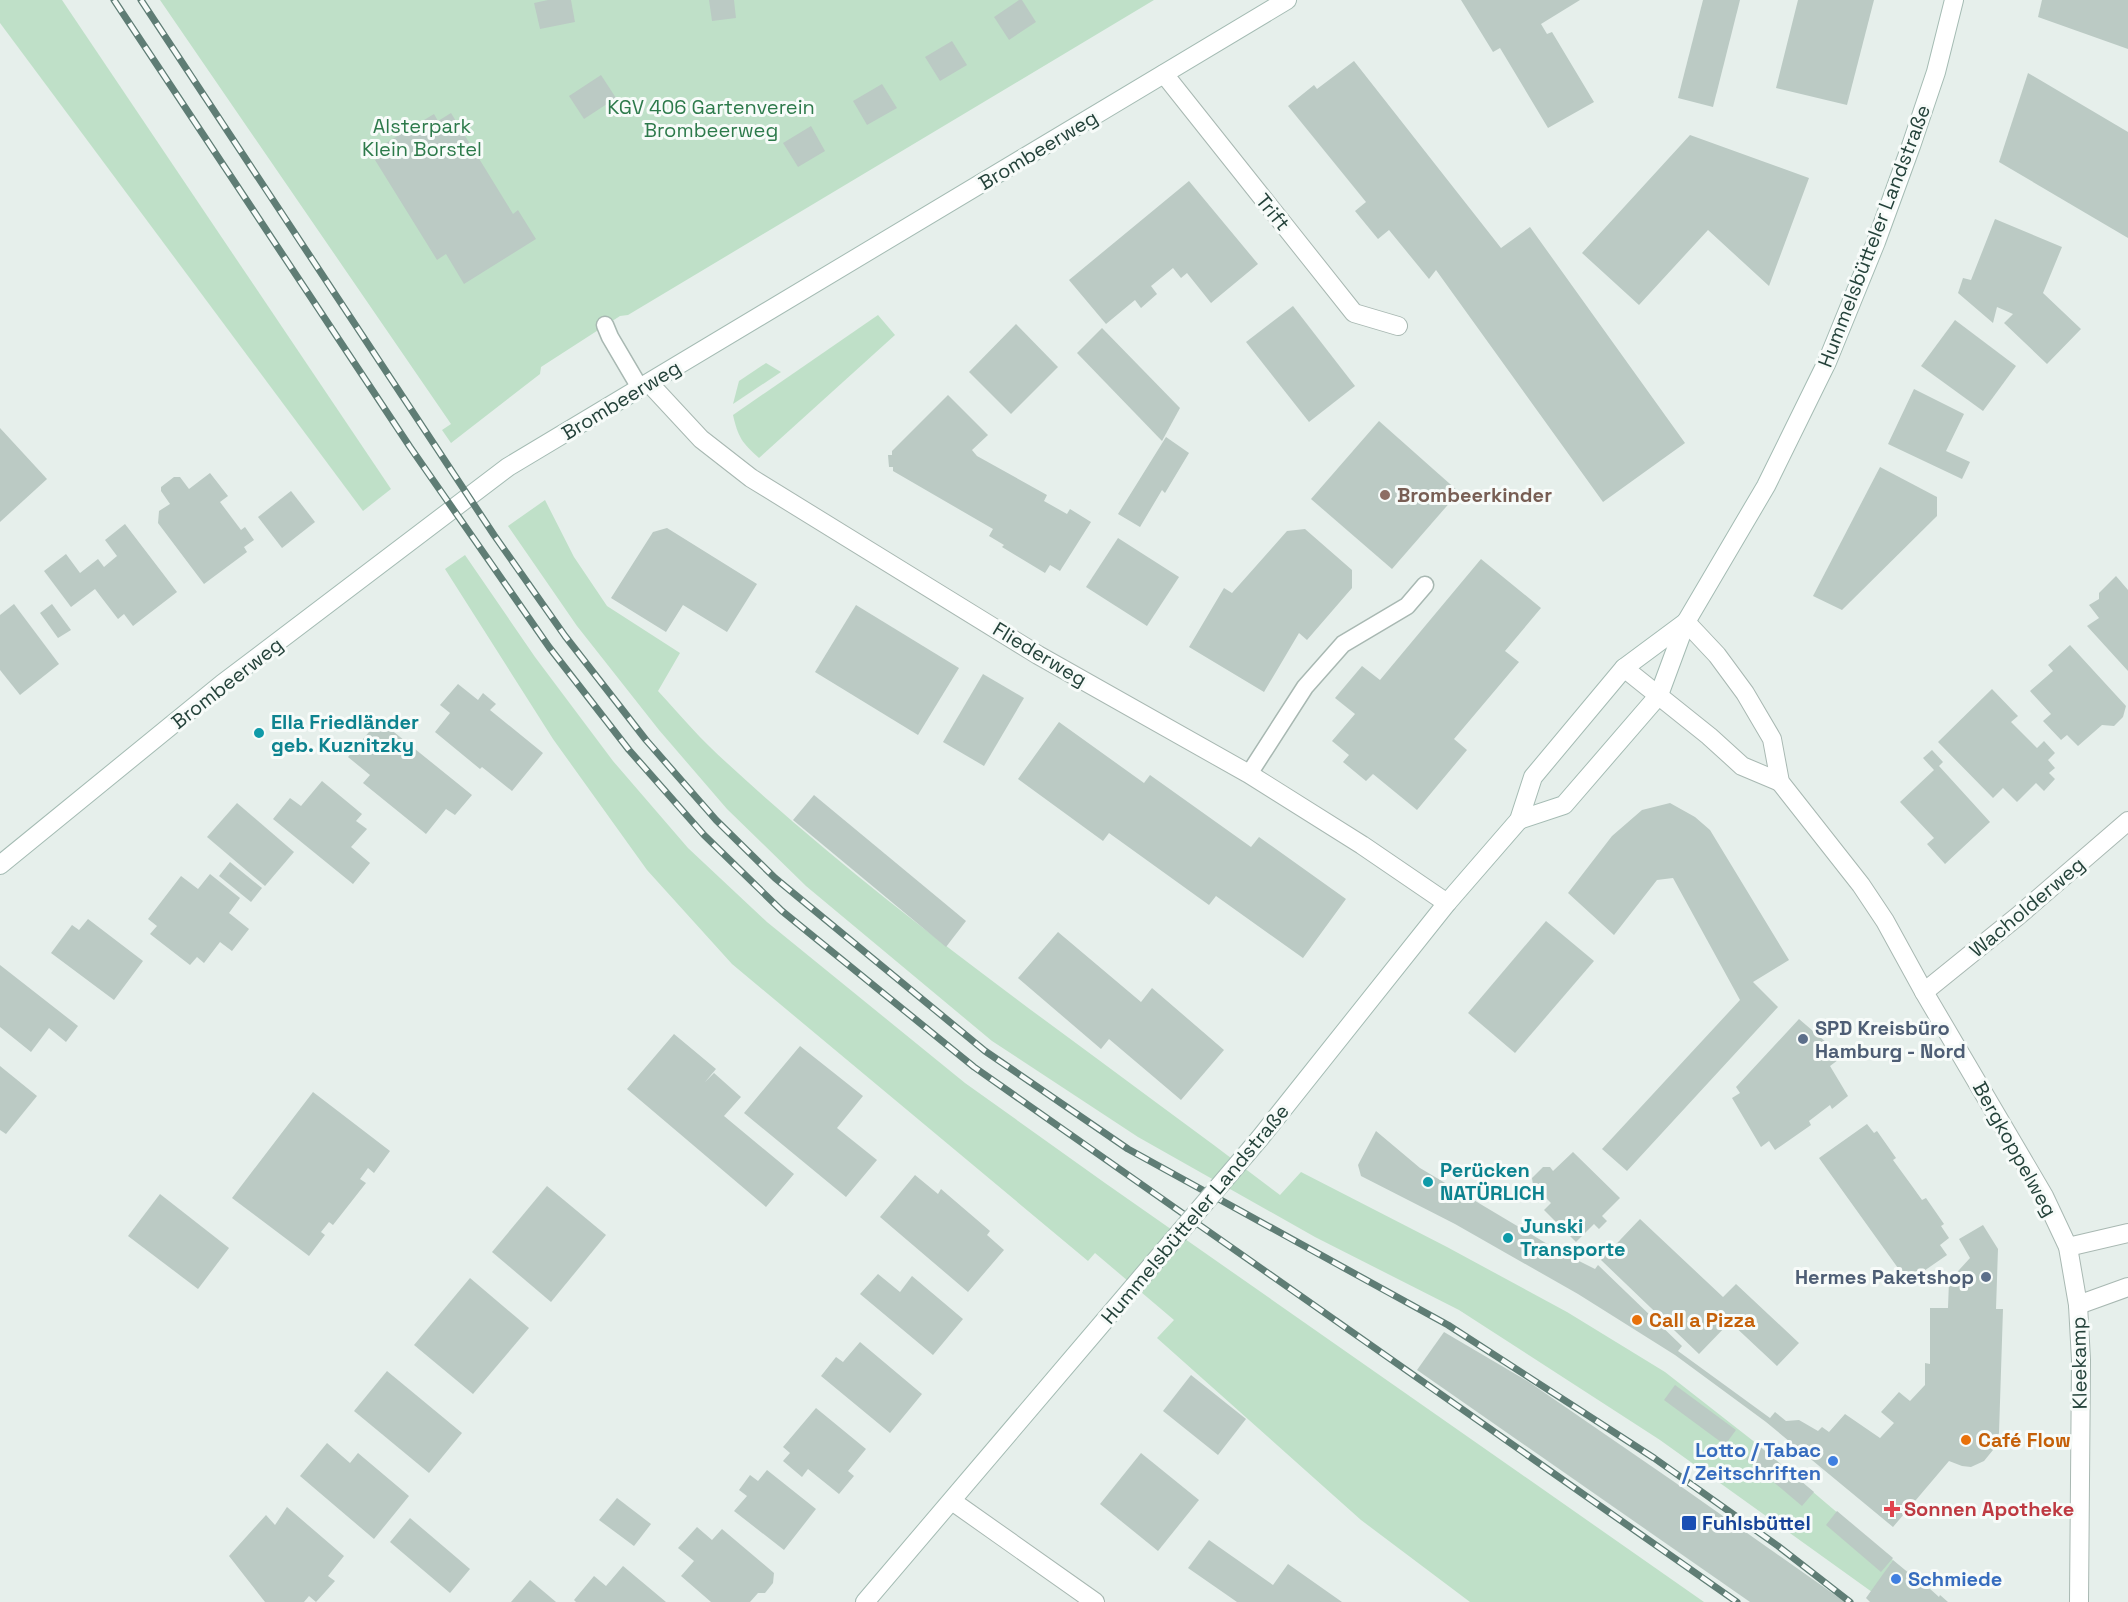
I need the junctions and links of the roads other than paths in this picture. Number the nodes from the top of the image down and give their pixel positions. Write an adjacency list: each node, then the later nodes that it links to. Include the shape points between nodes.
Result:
1 (1287, 0): 3 (main road, Brombeerweg)
2 (1954, 0): 8 (main road, Hummelsbütteler Landstraße, via 1936,72 1911,146 1827,362 1766,486)
3 (1164, 74): 5 (main road, Trift, via 1354,314); 6 (main road, Brombeerweg)
4 (605, 325): 6 (lane)
5 (1398, 326)
6 (644, 386): 11 (main road, Fliederweg, via 701,439 751,478 1038,654); 15 (main road, Brombeerweg, via 508,467 222,684)
7 (1425, 585): 11 (lane, via 1407,606 1343,644 1305,687)
8 (1686, 622): 9 (main road, Hummelsbütteler Landstraße); 10 (main road, Hummelsbütteler Landstraße); 12 (main road, Bergkoppelweg, via 1718,655 1762,721 1772,739)
9 (1624, 668): 10 (main road, Bergkoppelweg); 13 (main road, Hummelsbütteler Landstraße, via 1533,777)
10 (1659, 695): 12 (main road, Bergkoppelweg, via 1742,766); 13 (main road, Hummelsbütteler Landstraße, via 1564,805)
11 (1249, 774): 16 (main road, Fliederweg)
12 (1780, 782): 17 (main road, Bergkoppelweg, via 1861,885)
13 (1519, 820): 16 (main road, Hummelsbütteler Landstraße)
14 (2128, 821): 17 (main road, Wacholderweg)
15 (0, 865)
16 (1447, 903): 22 (main road, Hummelsbütteler Landstraße, bridge, via 1260,1138)
17 (1924, 992): 19 (main road, Bergkoppelweg, via 2044,1196)
18 (2128, 1233): 19 (main road)
19 (2068, 1247): 21 (main road, Bergkoppelweg)
20 (2128, 1287): 21 (main road)
21 (2078, 1305): 25 (main road, Kleekamp)
22 (952, 1501): 23 (main road, Hummelsbütteler Landstraße); 24 (main road)
23 (865, 1602)
24 (1095, 1602)
25 (2079, 1602)

